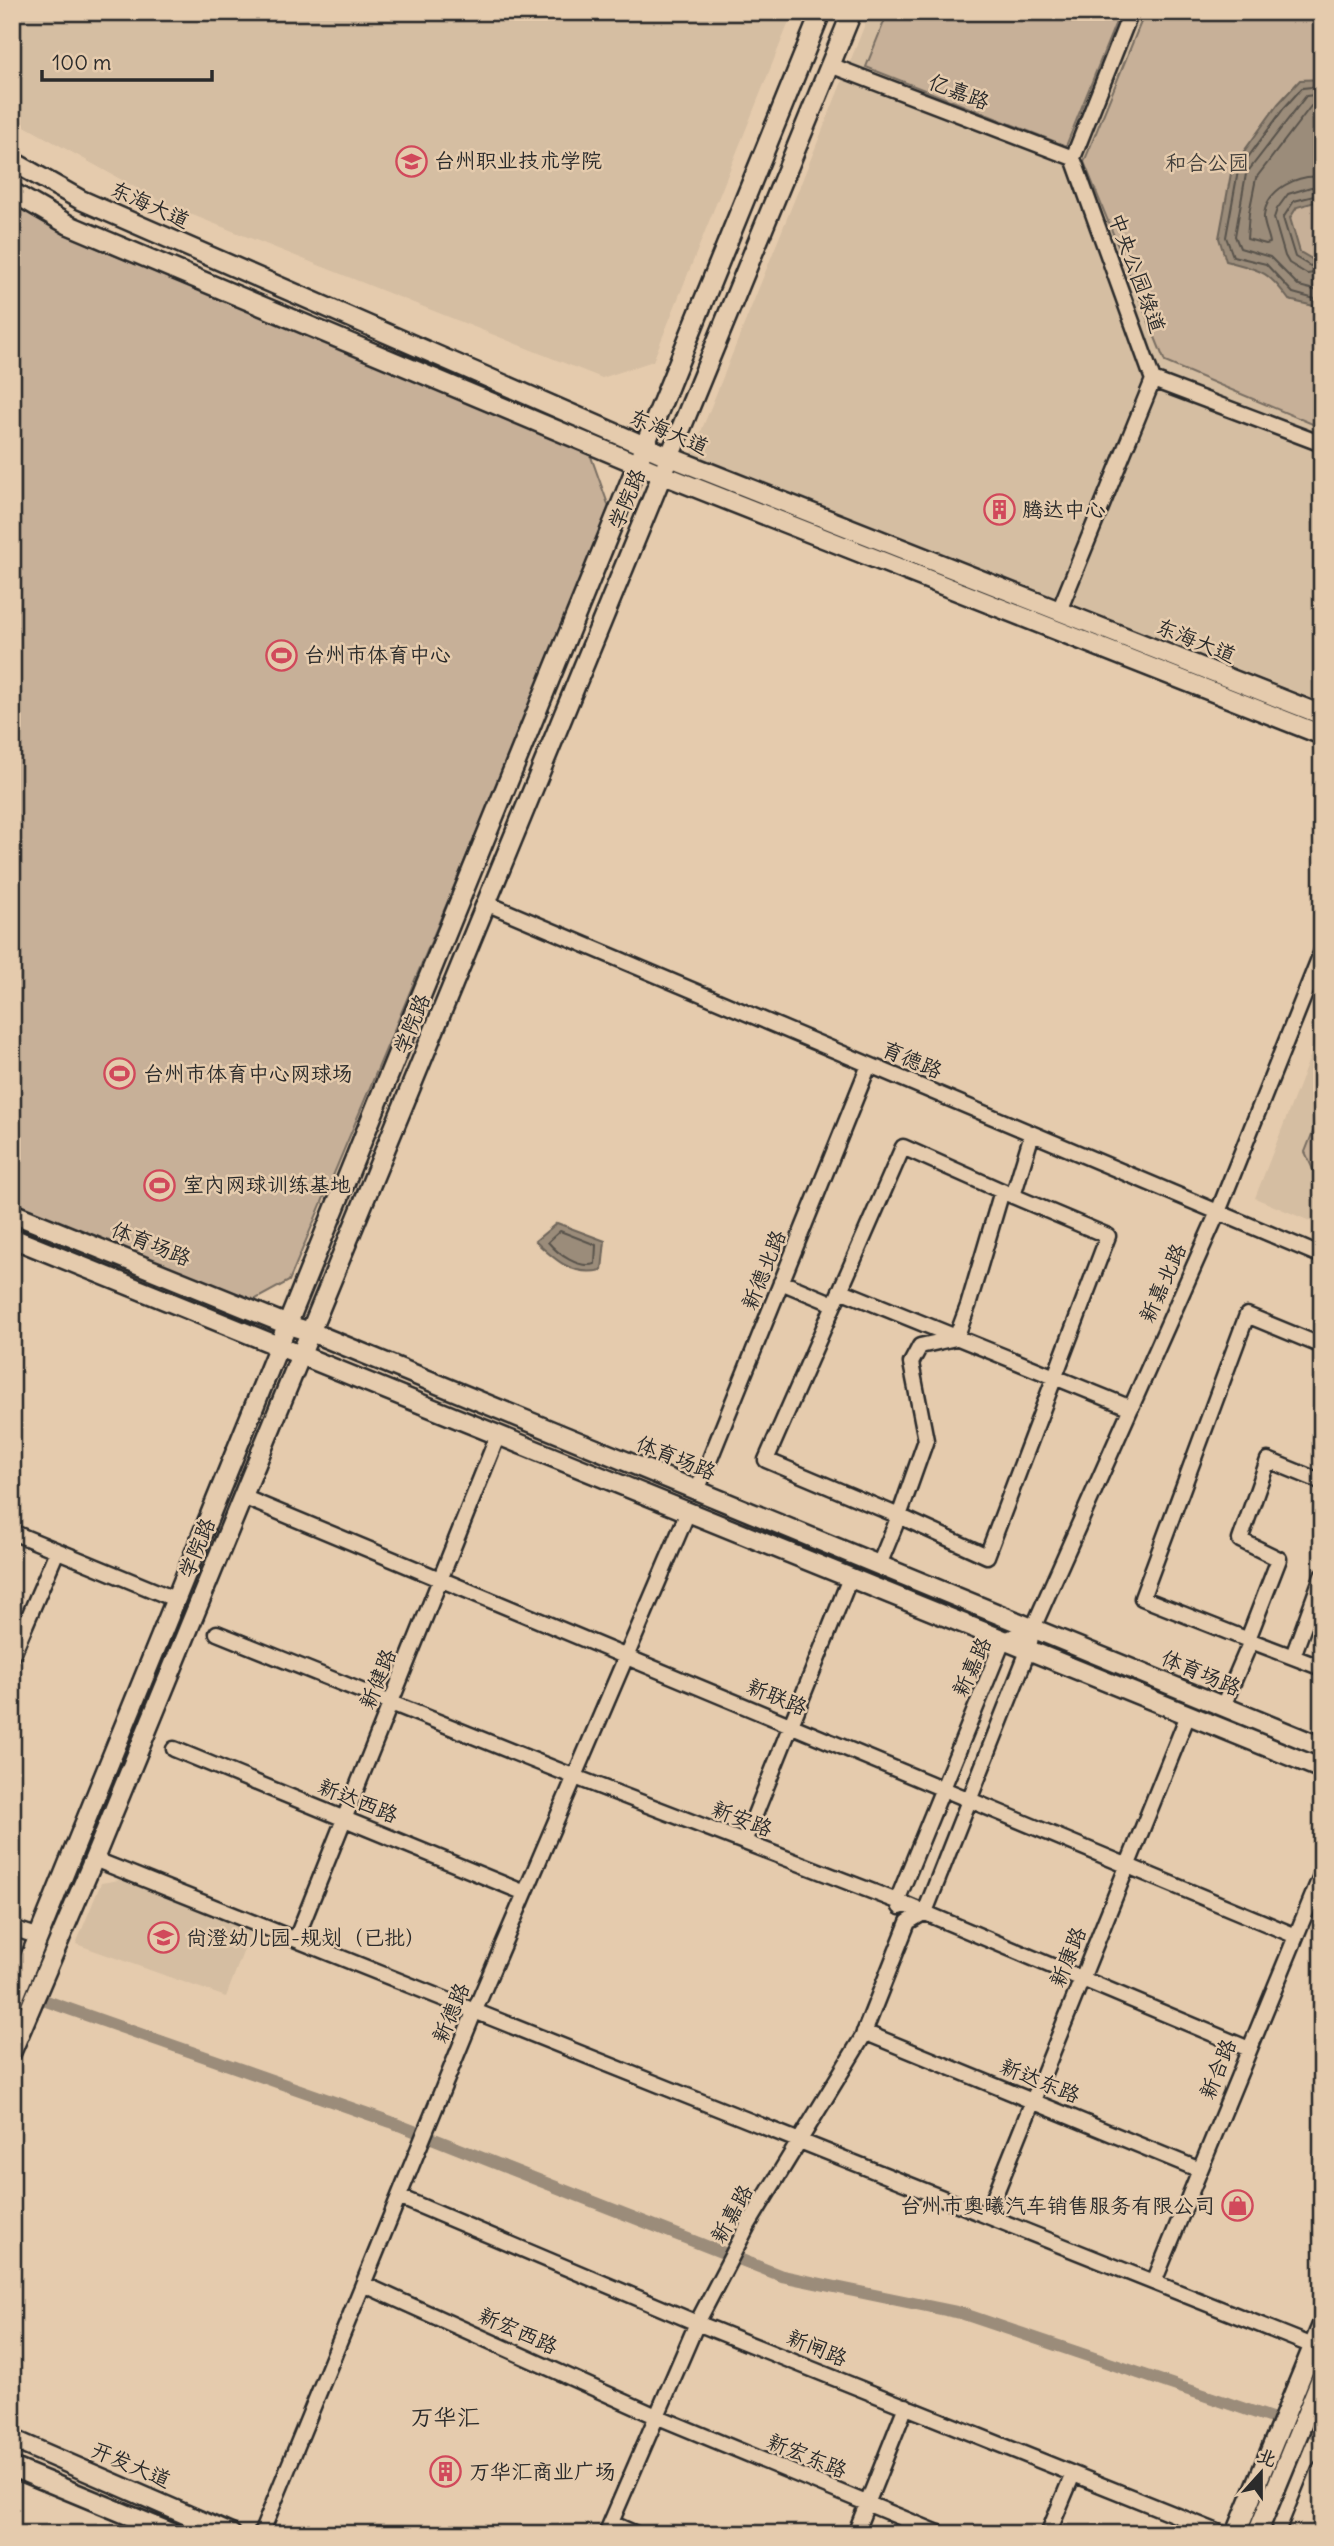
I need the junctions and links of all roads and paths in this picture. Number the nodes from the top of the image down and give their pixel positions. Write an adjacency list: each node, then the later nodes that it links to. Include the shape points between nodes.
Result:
1 (821, 12): 10 (main road, 学院路)
2 (852, 12): 4 (main road, 学院路)
3 (1131, 12): 5 (street)
4 (830, 65): 5 (street, 亿嘉路); 11 (main road, 学院路)
5 (1073, 158): 8 (street, 中央公园绿道)
6 (12, 161): 10 (main road, 东海大道, via 80,200)
7 (12, 192): 12 (main road, 东海大道, via 69,225)
8 (1153, 380): 9 (street); 14 (street)
9 (1322, 444)
10 (645, 447): 11 (main road, 东海大道); 12 (main road, 学院路)
11 (670, 457): 13 (main road, 学院路); 14 (main road, 东海大道)
12 (639, 465): 13 (main road, 东海大道); 28 (main road, 学院路)
13 (661, 474): 16 (main road, 东海大道); 17 (main road, 学院路)
14 (1059, 611): 15 (main road, 东海大道)
15 (1322, 715)
16 (1322, 735)
17 (486, 902): 19 (street, 育德路); 29 (main road, 学院路)
18 (1322, 951): 22 (street, 新嘉北路)
19 (869, 1065): 20 (street, 育德路); 26 (street, 新德北路)
20 (1032, 1133): 21 (street); 22 (street, 育德路)
21 (1007, 1194): 27 (street, via 903,1147); 30 (street); 34 (street, via 1108,1236)
22 (1218, 1212): 25 (street, 育德路); 35 (street, 新嘉北路)
23 (12, 1213): 28 (main road, 体育场路)
24 (12, 1238): 31 (main road)
25 (1322, 1256)
26 (781, 1282): 27 (street); 38 (street, 新德北路)
27 (837, 1297): 30 (street); 41 (street, via 766,1460)
28 (288, 1325): 29 (main road, 体育场路); 31 (main road, 学院路)
29 (311, 1332): 33 (main road, 学院路); 38 (main road, 体育场路)
30 (956, 1338): 34 (street); 41 (street, via 920,1346 911,1363 926,1440)
31 (280, 1346): 33 (main road); 48 (main road, 学院路)
32 (1322, 1346): 51 (street, via 1247,1315 1142,1598)
33 (301, 1355): 36 (main road); 39 (main road, 学院路)
34 (1055, 1379): 35 (street); 41 (street, via 987,1556)
35 (1131, 1408): 49 (street, 新嘉北路)
36 (498, 1435): 40 (main road); 47 (street, 新健路)
37 (1322, 1482): 51 (street, via 1268,1460 1240,1540 1279,1559)
38 (697, 1491): 44 (main road, 体育场路)
39 (243, 1497): 47 (street, 新联路); 70 (main road, 学院路)
40 (688, 1512): 46 (main road); 56 (street, 新德路)
41 (899, 1516): 44 (street)
42 (12, 1532): 43 (street)
43 (57, 1551): 48 (street); 54 (street)
44 (878, 1565): 49 (main road, 体育场路)
45 (1322, 1576): 55 (street)
46 (850, 1578): 52 (main road); 61 (street)
47 (440, 1580): 56 (street, 新联路); 58 (street, 新健路)
48 (177, 1600): 79 (main road, 学院路)
49 (1033, 1628): 52 (street, 新嘉路); 53 (street); 59 (main road, 体育场路)
50 (217, 1633): 58 (street, 新安路)
51 (1249, 1640): 55 (street); 59 (street)
52 (1003, 1641): 53 (main road); 66 (street, 新嘉路)
53 (1028, 1651): 60 (main road); 67 (street)
54 (12, 1656)
55 (1293, 1656): 57 (street)
56 (626, 1658): 61 (street, 新联路); 65 (street, 新德路)
57 (1322, 1668)
58 (391, 1703): 65 (street, 新安路); 68 (street, 新健路)
59 (1223, 1706): 62 (main road, 体育场路)
60 (1188, 1715): 64 (main road); 71 (street, 新康路)
61 (791, 1725): 66 (street, 新联路); 69 (street)
62 (1322, 1748)
63 (174, 1749): 68 (street, 新达西路)
64 (1322, 1769)
65 (575, 1777): 69 (street, 新安路); 73 (street, 新德路)
66 (943, 1788): 67 (street, 新联路); 74 (street, 新嘉路)
67 (970, 1799): 71 (street, 新联路); 75 (street)
68 (345, 1818): 73 (street, 新达西路); 80 (street, 新健路)
69 (744, 1842): 74 (street, 新安路)
70 (94, 1859): 80 (street); 86 (main road, 学院路)
71 (1128, 1864): 78 (street, 新联路); 81 (street, 新康路)
72 (1322, 1873): 78 (street, 新合路)
73 (525, 1893): 83 (street, 新德路)
74 (897, 1901): 75 (street, 新安路); 76 (street)
75 (925, 1912): 76 (street); 81 (street, 新安路)
76 (908, 1922): 84 (street, 新嘉路)
77 (12, 1928): 79 (street)
78 (1296, 1936): 85 (street, 新合路)
79 (40, 1937): 82 (main road, 学院路)
80 (296, 1939): 83 (street)
81 (1082, 1979): 85 (street, 新安路); 87 (street, 新康路)
82 (12, 2002)
83 (475, 2010): 88 (street); 90 (street, 新德路)
84 (864, 2032): 87 (street, 新达东路); 88 (street, 新嘉路)
85 (1249, 2049): 89 (street, 新合路)
86 (12, 2052)
87 (1033, 2101): 89 (street, 新达东路); 91 (street, 新康路)
88 (799, 2140): 91 (street); 94 (street, 新嘉路)
89 (1200, 2170): 92 (street, 新合路)
90 (399, 2197): 93 (street, 新德路); 94 (street, 新闸路)
91 (987, 2216): 92 (street)
92 (1154, 2282): 96 (street)
93 (363, 2284): 99 (street, 新宏西路); 109 (street, 新德路)
94 (697, 2323): 98 (street, 新闸路); 99 (street, 新嘉路)
95 (1322, 2325): 96 (main road)
96 (1313, 2346): 115 (main road)
97 (1322, 2376): 116 (main road)
98 (906, 2406): 103 (street, 新闸路); 104 (street)
99 (656, 2416): 104 (street, 新宏东路); 106 (street, 新嘉路)
100 (12, 2439): 108 (main road, 开发大道)
101 (12, 2468): 107 (main road)
102 (1322, 2471): 117 (main road)
103 (1073, 2474): 113 (street); 114 (street, 新闸路)
104 (867, 2503): 111 (street); 112 (street, 新宏东路)
105 (1322, 2510): 118 (main road)
106 (608, 2529): 110 (street)
107 (174, 2534)
108 (231, 2534)
109 (261, 2534)
110 (636, 2534)
111 (855, 2534)
112 (941, 2534)
113 (1048, 2534)
114 (1223, 2534)
115 (1236, 2534)
116 (1257, 2534)
117 (1296, 2534)
118 (1312, 2534)

